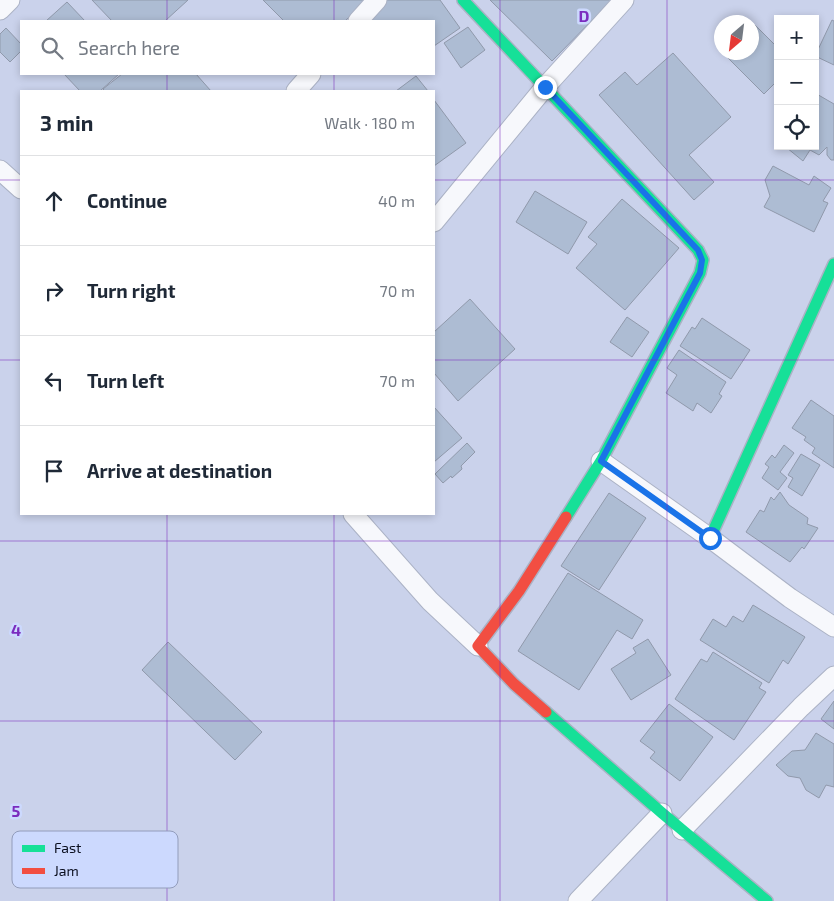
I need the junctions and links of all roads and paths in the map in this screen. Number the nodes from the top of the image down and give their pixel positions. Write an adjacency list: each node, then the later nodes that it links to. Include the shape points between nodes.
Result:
1 (10, 0): 5 (street)
2 (378, 0): 6 (street)
3 (624, 0): 8 (street)
4 (468, 2): 8 (street)
5 (0, 10)
6 (359, 20)
7 (310, 75): 9 (street)
8 (545, 87): 12 (street); 14 (street, via 698,250 702,260 700,273)
9 (297, 90)
10 (0, 170): 11 (street)
11 (20, 188)
12 (435, 221)
13 (834, 264): 16 (street)
14 (601, 461): 16 (street); 18 (street, via 519,591)
15 (354, 515): 18 (street, via 430,601)
16 (710, 538): 17 (street)
17 (834, 627)
18 (478, 646): 20 (street, via 514,684)
19 (834, 676): 21 (street)
20 (662, 813): 21 (street); 22 (street)
21 (682, 830): 23 (street)
22 (578, 901)
23 (767, 901)

